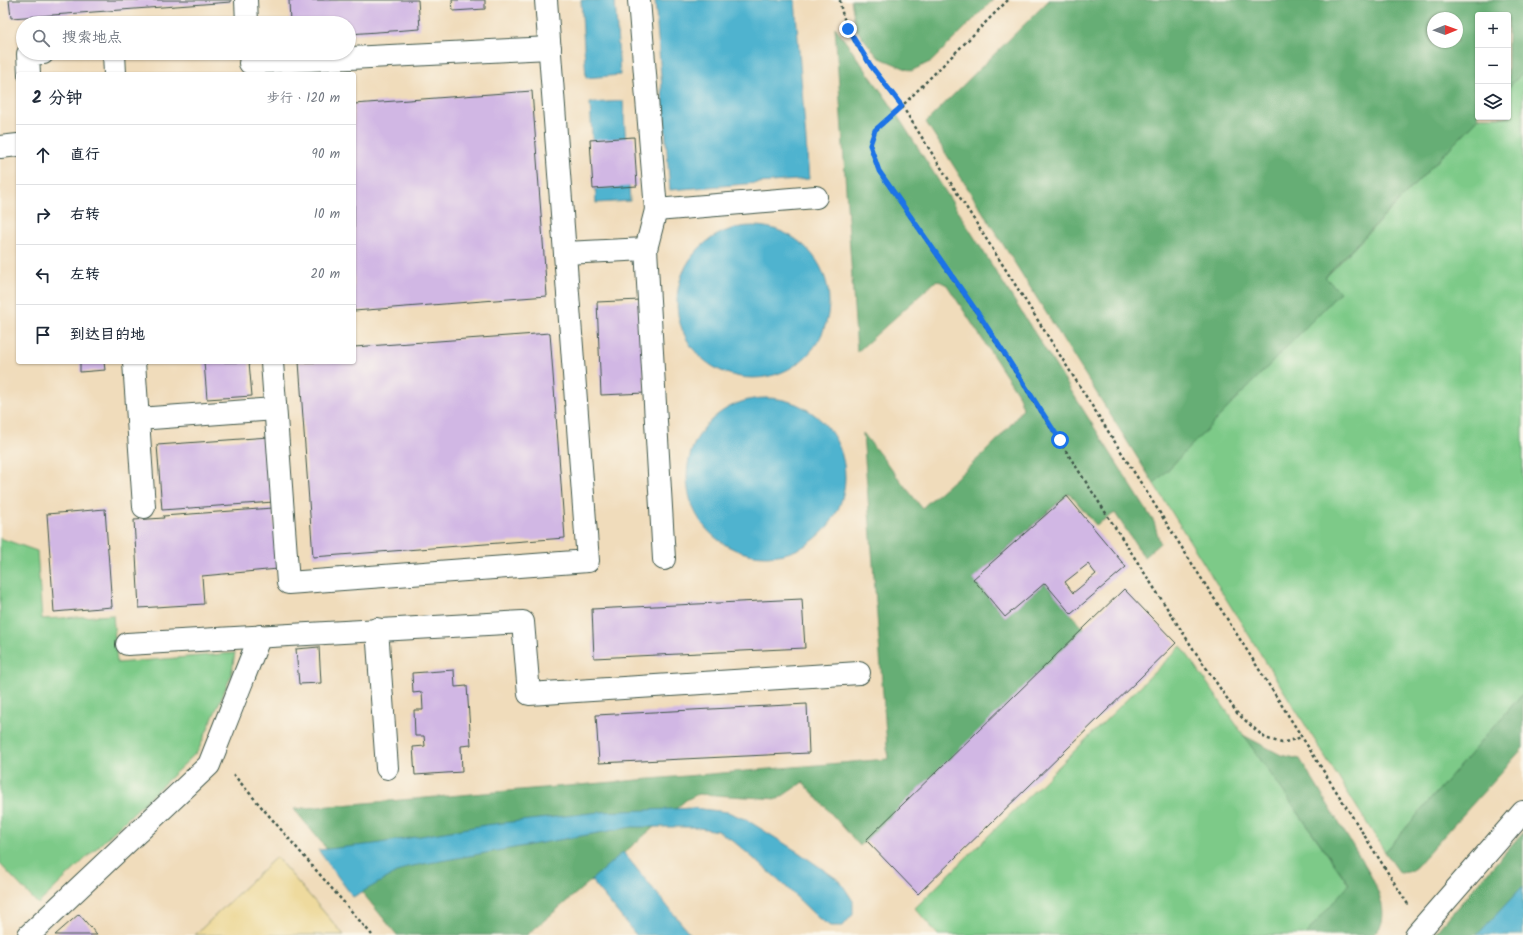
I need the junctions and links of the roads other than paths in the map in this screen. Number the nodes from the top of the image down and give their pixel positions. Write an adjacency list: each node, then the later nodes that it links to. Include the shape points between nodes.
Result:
1 (246, 0): 4 (street)
2 (546, 0): 5 (street)
3 (639, 0): 16 (street)
4 (247, 16)
5 (550, 48): 6 (street); 18 (street)
6 (356, 58)
7 (28, 60): 11 (street)
8 (114, 60): 12 (street)
9 (325, 60): 10 (street)
10 (250, 64)
11 (29, 72)
12 (115, 72)
13 (16, 145): 14 (street)
14 (0, 147)
15 (816, 197): 16 (street)
16 (656, 210): 17 (street)
17 (646, 249): 18 (street); 24 (street)
18 (565, 253): 21 (street, via 588,561 288,583)
19 (134, 364): 22 (street)
20 (272, 364): 21 (street)
21 (275, 409): 22 (street)
22 (138, 419): 23 (street)
23 (144, 507)
24 (664, 559)
25 (377, 629): 26 (street); 28 (street, via 523,622 528,694); 29 (street)
26 (260, 636): 27 (street); 32 (street, via 209,765)
27 (127, 644)
28 (859, 673)
29 (387, 768)
30 (1523, 812): 31 (street)
31 (1419, 931)
32 (29, 935)

